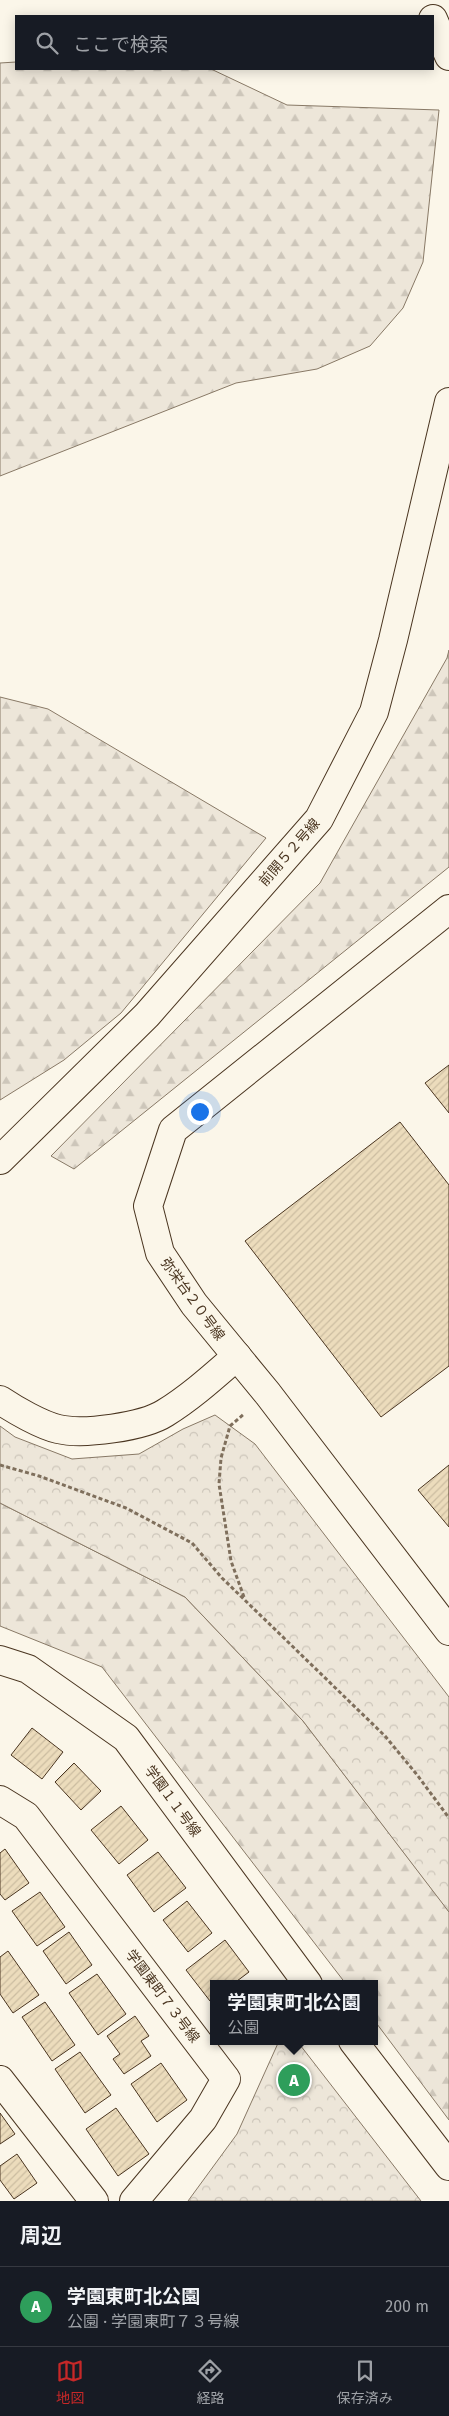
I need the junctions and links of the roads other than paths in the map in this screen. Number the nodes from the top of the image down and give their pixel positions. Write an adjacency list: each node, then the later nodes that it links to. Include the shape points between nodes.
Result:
1 (425, 0): 2 (street)
2 (431, 15)
3 (434, 22): 4 (street)
4 (449, 56)
5 (449, 402): 7 (street, 前開５２号線, via 374,712 319,819 147,1015)
6 (449, 909): 8 (street, 弥栄台２０号線, via 173,1130 148,1206 160,1254 194,1304)
7 (0, 1160)
8 (237, 1356): 9 (street, via 164,1414 110,1430 58,1429); 10 (street, 弥栄台２０号線)
9 (0, 1400)
10 (449, 1631)
11 (0, 1660): 13 (street, 学園１１号線, via 28,1669 126,1738)
12 (0, 1800): 18 (street, 学園東町７３号線, via 26,1816 226,2079 203,2120)
13 (305, 1980)
14 (356, 2045): 16 (street)
15 (0, 2080): 17 (street)
16 (449, 2166)
17 (94, 2201)
18 (134, 2201)

